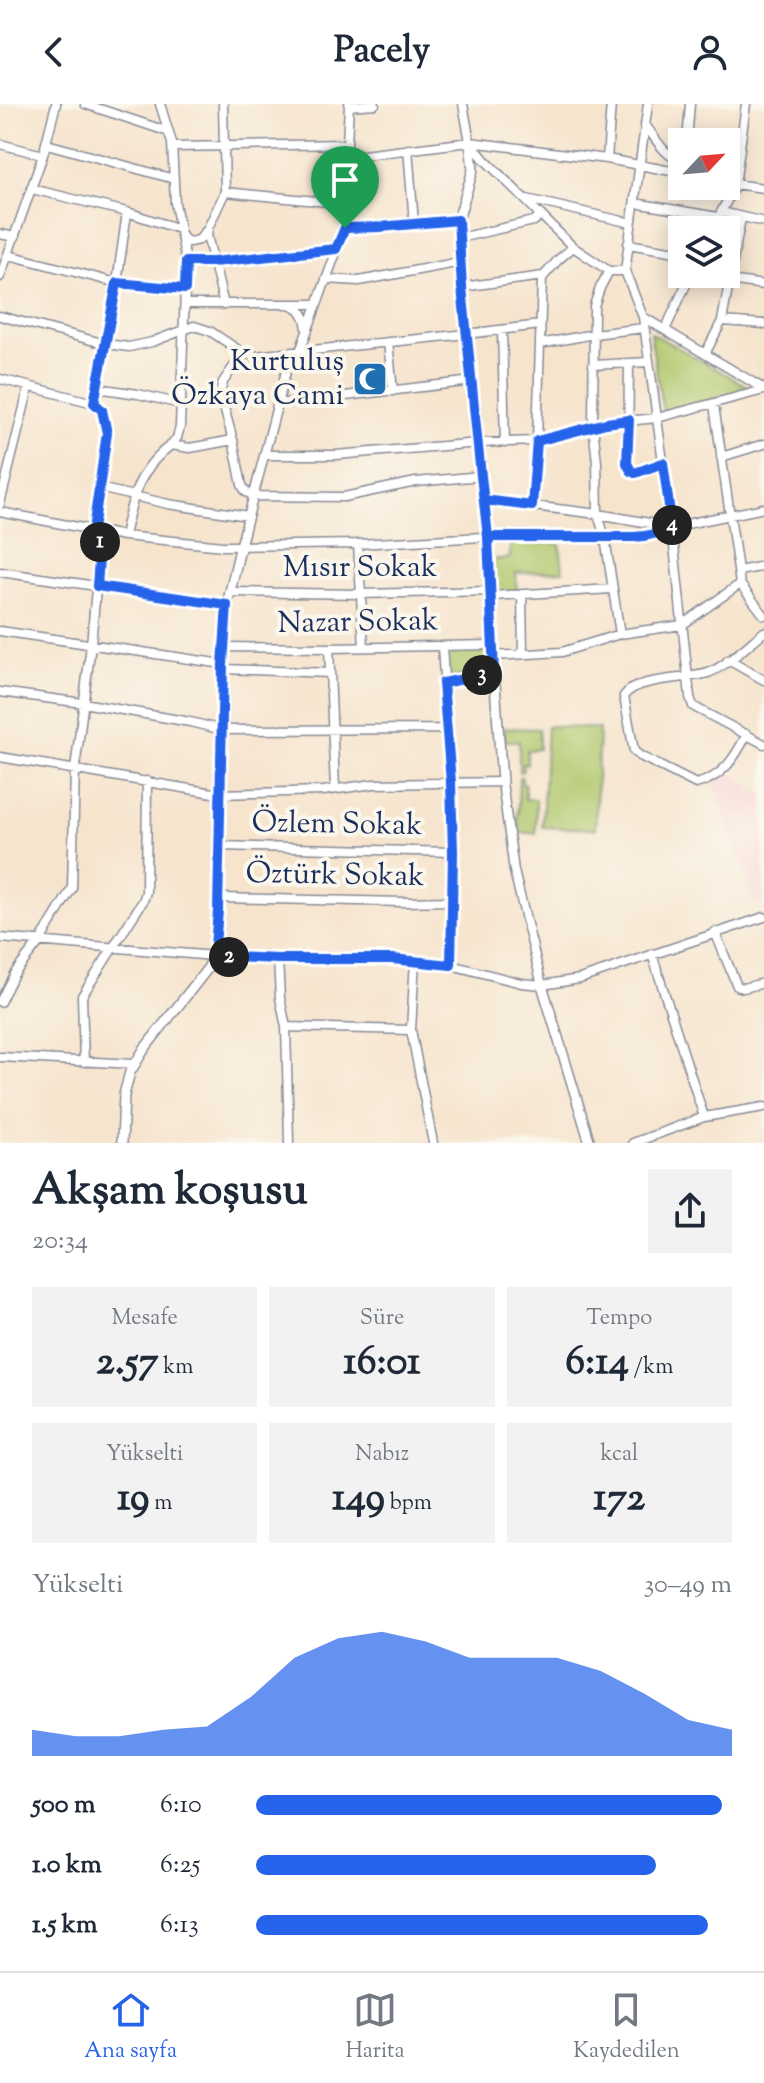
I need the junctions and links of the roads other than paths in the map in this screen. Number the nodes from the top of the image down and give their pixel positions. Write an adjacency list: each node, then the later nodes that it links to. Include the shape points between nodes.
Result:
1 (56, 104): 18 (street)
2 (85, 104): 14 (street)
3 (160, 104): 14 (street)
4 (223, 104): 21 (street)
5 (375, 104): 11 (street)
6 (463, 104): 16 (street)
7 (611, 104): 26 (street)
8 (648, 104): 12 (street)
9 (690, 104): 13 (street)
10 (746, 104): 15 (street)
11 (349, 105): 19 (street)
12 (646, 126): 23 (street); 28 (street)
13 (688, 128)
14 (169, 132): 20 (street)
15 (740, 134)
16 (470, 142): 22 (street); 26 (street); 27 (street); 29 (street)
17 (0, 144): 24 (street)
18 (47, 144): 24 (street); 31 (street)
19 (347, 144): 21 (street); 25 (street)
20 (173, 147): 21 (street); 31 (street)
21 (225, 147): 35 (street)
22 (408, 149): 25 (street); 46 (street)
23 (668, 154)
24 (43, 155): 34 (street)
25 (347, 157): 39 (street)
26 (607, 159): 28 (street)
27 (487, 163): 29 (street, via 479,162); 36 (street)
28 (640, 165): 30 (street); 38 (street)
29 (473, 170): 44 (street)
30 (668, 170)
31 (174, 179): 51 (street)
32 (740, 185): 33 (street)
33 (764, 188)
34 (32, 189): 40 (street); 53 (street)
35 (225, 192): 39 (street); 49 (street)
36 (524, 198): 42 (street); 47 (street)
37 (725, 200): 41 (street)
38 (635, 203): 41 (street); 47 (street)
39 (348, 204): 50 (street)
40 (127, 212): 51 (street); 70 (street)
41 (720, 214): 43 (street)
42 (541, 215): 54 (street); 57 (street)
43 (741, 218): 45 (street); 48 (street)
44 (458, 220): 46 (street); 54 (street)
45 (764, 222)
46 (414, 223): 50 (street)
47 (631, 223): 56 (street)
48 (740, 223)
49 (208, 228): 55 (street); 62 (street)
50 (345, 228): 58 (street)
51 (179, 229): 55 (street)
52 (0, 234): 53 (street)
53 (15, 237): 60 (street)
54 (459, 238): 63 (street)
55 (189, 244): 61 (street); 62 (street, via 207,247)
56 (628, 244): 59 (street); 65 (street)
57 (573, 247): 64 (street); 66 (street)
58 (336, 249): 62 (street); 68 (street)
59 (668, 251)
60 (9, 255): 67 (street); 70 (street)
61 (186, 262): 62 (street); 75 (street)
62 (213, 262): 79 (street)
63 (461, 262): 68 (street, via 359,281); 72 (street)
64 (609, 271): 65 (street); 91 (street, via 594,306)
65 (625, 271): 81 (street)
66 (543, 276): 72 (street); 84 (street)
67 (0, 277)
68 (326, 279): 78 (street)
69 (740, 282): 71 (street)
70 (117, 283): 75 (street); 93 (street)
71 (764, 285)
72 (462, 287): 90 (street)
73 (684, 288): 88 (street)
74 (728, 288): 82 (street)
75 (185, 289): 76 (street)
76 (186, 304): 79 (street); 85 (street)
77 (291, 304): 78 (street); 79 (street); 89 (street, via 304,317)
78 (316, 304): 89 (street)
79 (224, 305)
80 (0, 316): 93 (street)
81 (643, 317): 86 (street); 88 (street)
82 (722, 321): 83 (street); 97 (street)
83 (764, 324)
84 (540, 325): 87 (street); 94 (street)
85 (185, 328): 93 (street, via 135,347); 96 (street, via 206,329); 108 (street)
86 (644, 328): 91 (street); 98 (street)
87 (502, 330): 90 (street); 117 (street)
88 (665, 330): 97 (street)
89 (306, 332): 95 (street)
90 (467, 334): 92 (street); 102 (street)
91 (594, 334): 94 (street); 100 (street)
92 (388, 342): 95 (street); 106 (street)
93 (106, 344): 104 (street)
94 (540, 344): 115 (street)
95 (300, 351): 96 (street); 109 (street, via 289,360)
96 (243, 353): 114 (street, via 220,391)
97 (705, 354): 105 (street)
98 (649, 362): 99 (street); 111 (street)
99 (629, 363): 100 (street); 112 (street)
100 (593, 365): 113 (street)
101 (0, 379): 103 (street)
102 (473, 381): 106 (street); 116 (street)
103 (29, 387): 107 (street); 128 (street)
104 (97, 388): 107 (street); 108 (street)
105 (764, 390): 110 (street)
106 (393, 391): 109 (street)
107 (94, 403): 124 (street, via 107,427)
108 (181, 404): 119 (street, via 180,431)
109 (277, 404): 120 (street)
110 (714, 405): 111 (street); 121 (street)
111 (657, 418): 112 (street); 122 (street)
112 (629, 420): 113 (street); 122 (street, via 631,471)
113 (593, 426): 115 (street); 132 (street)
114 (233, 440): 119 (street, via 190,448); 126 (street, via 242,485)
115 (537, 441): 117 (street); 129 (street)
116 (479, 443): 117 (street); 120 (street, via 336,455); 123 (street)
117 (505, 443)
118 (764, 444): 121 (street)
119 (171, 445): 125 (street, via 149,467)
120 (264, 455): 126 (street)
121 (721, 457): 134 (street)
122 (663, 463): 135 (street)
123 (481, 476): 126 (street, via 344,497); 127 (street)
124 (99, 488): 125 (street); 136 (street)
125 (133, 496): 133 (street); 137 (street)
126 (254, 496): 133 (street)
127 (484, 500): 129 (street); 138 (street)
128 (0, 504)
129 (532, 506): 132 (street)
130 (764, 508): 134 (street)
131 (0, 512): 136 (street)
132 (598, 514): 135 (street); 139 (street)
133 (248, 516): 140 (street)
134 (730, 516): 135 (street); 143 (street)
135 (672, 527): 139 (street, via 655,534); 154 (street)
136 (97, 531): 137 (street); 146 (street)
137 (124, 536): 140 (street)
138 (488, 537): 139 (street); 141 (street); 150 (street)
139 (605, 538): 147 (street)
140 (241, 544): 141 (street); 148 (street)
141 (358, 544): 149 (street)
142 (764, 566): 143 (street)
143 (739, 571): 145 (street)
144 (0, 572): 146 (street)
145 (740, 584): 153 (street); 154 (street)
146 (97, 586): 152 (street); 158 (street)
147 (613, 589): 151 (street, Mısır Sokak); 157 (street)
148 (230, 592): 149 (street, Mısır Sokak); 152 (street)
149 (360, 594): 150 (street, Mısır Sokak); 162 (street)
150 (491, 594): 151 (street, Mısır Sokak); 159 (street)
151 (522, 594): 164 (street)
152 (227, 605): 161 (street)
153 (764, 615)
154 (682, 625): 157 (street); 170 (street)
155 (0, 631): 158 (street)
156 (764, 632): 166 (street)
157 (620, 634): 164 (street, via 562,652)
158 (91, 645): 167 (street); 174 (street)
159 (492, 645): 160 (street, Nazar Sokak); 165 (street)
160 (442, 646): 162 (street, Nazar Sokak); 172 (street)
161 (224, 647): 163 (street, Nazar Sokak); 167 (street)
162 (364, 647): 163 (street, Nazar Sokak)
163 (329, 648): 168 (street)
164 (523, 654): 165 (street)
165 (493, 656): 169 (street)
166 (728, 660): 170 (street, via 707,674); 171 (street)
167 (223, 666): 168 (street); 176 (street)
168 (330, 673): 177 (street)
169 (494, 673): 172 (street); 184 (street)
170 (688, 676): 178 (street, via 695,708); 178 (street, via 625,693 636,753 699,784 731,763)
171 (764, 680)
172 (443, 683): 175 (street)
173 (0, 692): 174 (street)
174 (83, 703): 176 (street); 181 (street)
175 (446, 729): 177 (street); 183 (street)
176 (223, 730): 177 (street); 186 (street)
177 (332, 730): 185 (street)
178 (747, 734): 179 (street)
179 (764, 744)
180 (0, 757): 181 (street)
181 (75, 769): 182 (street); 194 (street, via 72,888)
182 (147, 781): 186 (street); 195 (street, via 146,892)
183 (451, 782): 184 (street); 185 (street); 188 (street)
184 (502, 782): 202 (street, via 514,871)
185 (335, 788): 186 (street)
186 (219, 794): 187 (street)
187 (220, 846): 188 (street, Özlem Sokak); 189 (street)
188 (453, 852): 190 (street)
189 (219, 898): 190 (street, Öztürk Sokak); 197 (street)
190 (451, 901): 200 (street)
191 (764, 917): 192 (street)
192 (715, 932): 196 (street); 201 (street, via 737,986)
193 (0, 938): 194 (street)
194 (40, 941): 195 (street); 203 (street)
195 (112, 948): 197 (street); 207 (street, via 82,996)
196 (652, 954): 202 (street, via 580,979); 210 (street)
197 (214, 956): 198 (street); 208 (street)
198 (278, 959): 199 (street); 204 (street)
199 (415, 960): 200 (street); 205 (street)
200 (451, 965): 202 (street)
201 (764, 983)
202 (542, 985): 214 (street)
203 (0, 1002)
204 (286, 1027): 205 (street); 212 (street)
205 (411, 1030): 213 (street)
206 (0, 1057): 207 (street)
207 (84, 1062): 208 (street)
208 (134, 1064): 211 (street, via 124,1095)
209 (764, 1107): 210 (street)
210 (704, 1117): 215 (street)
211 (122, 1143)
212 (289, 1143)
213 (433, 1143)
214 (590, 1143)
215 (633, 1143)

